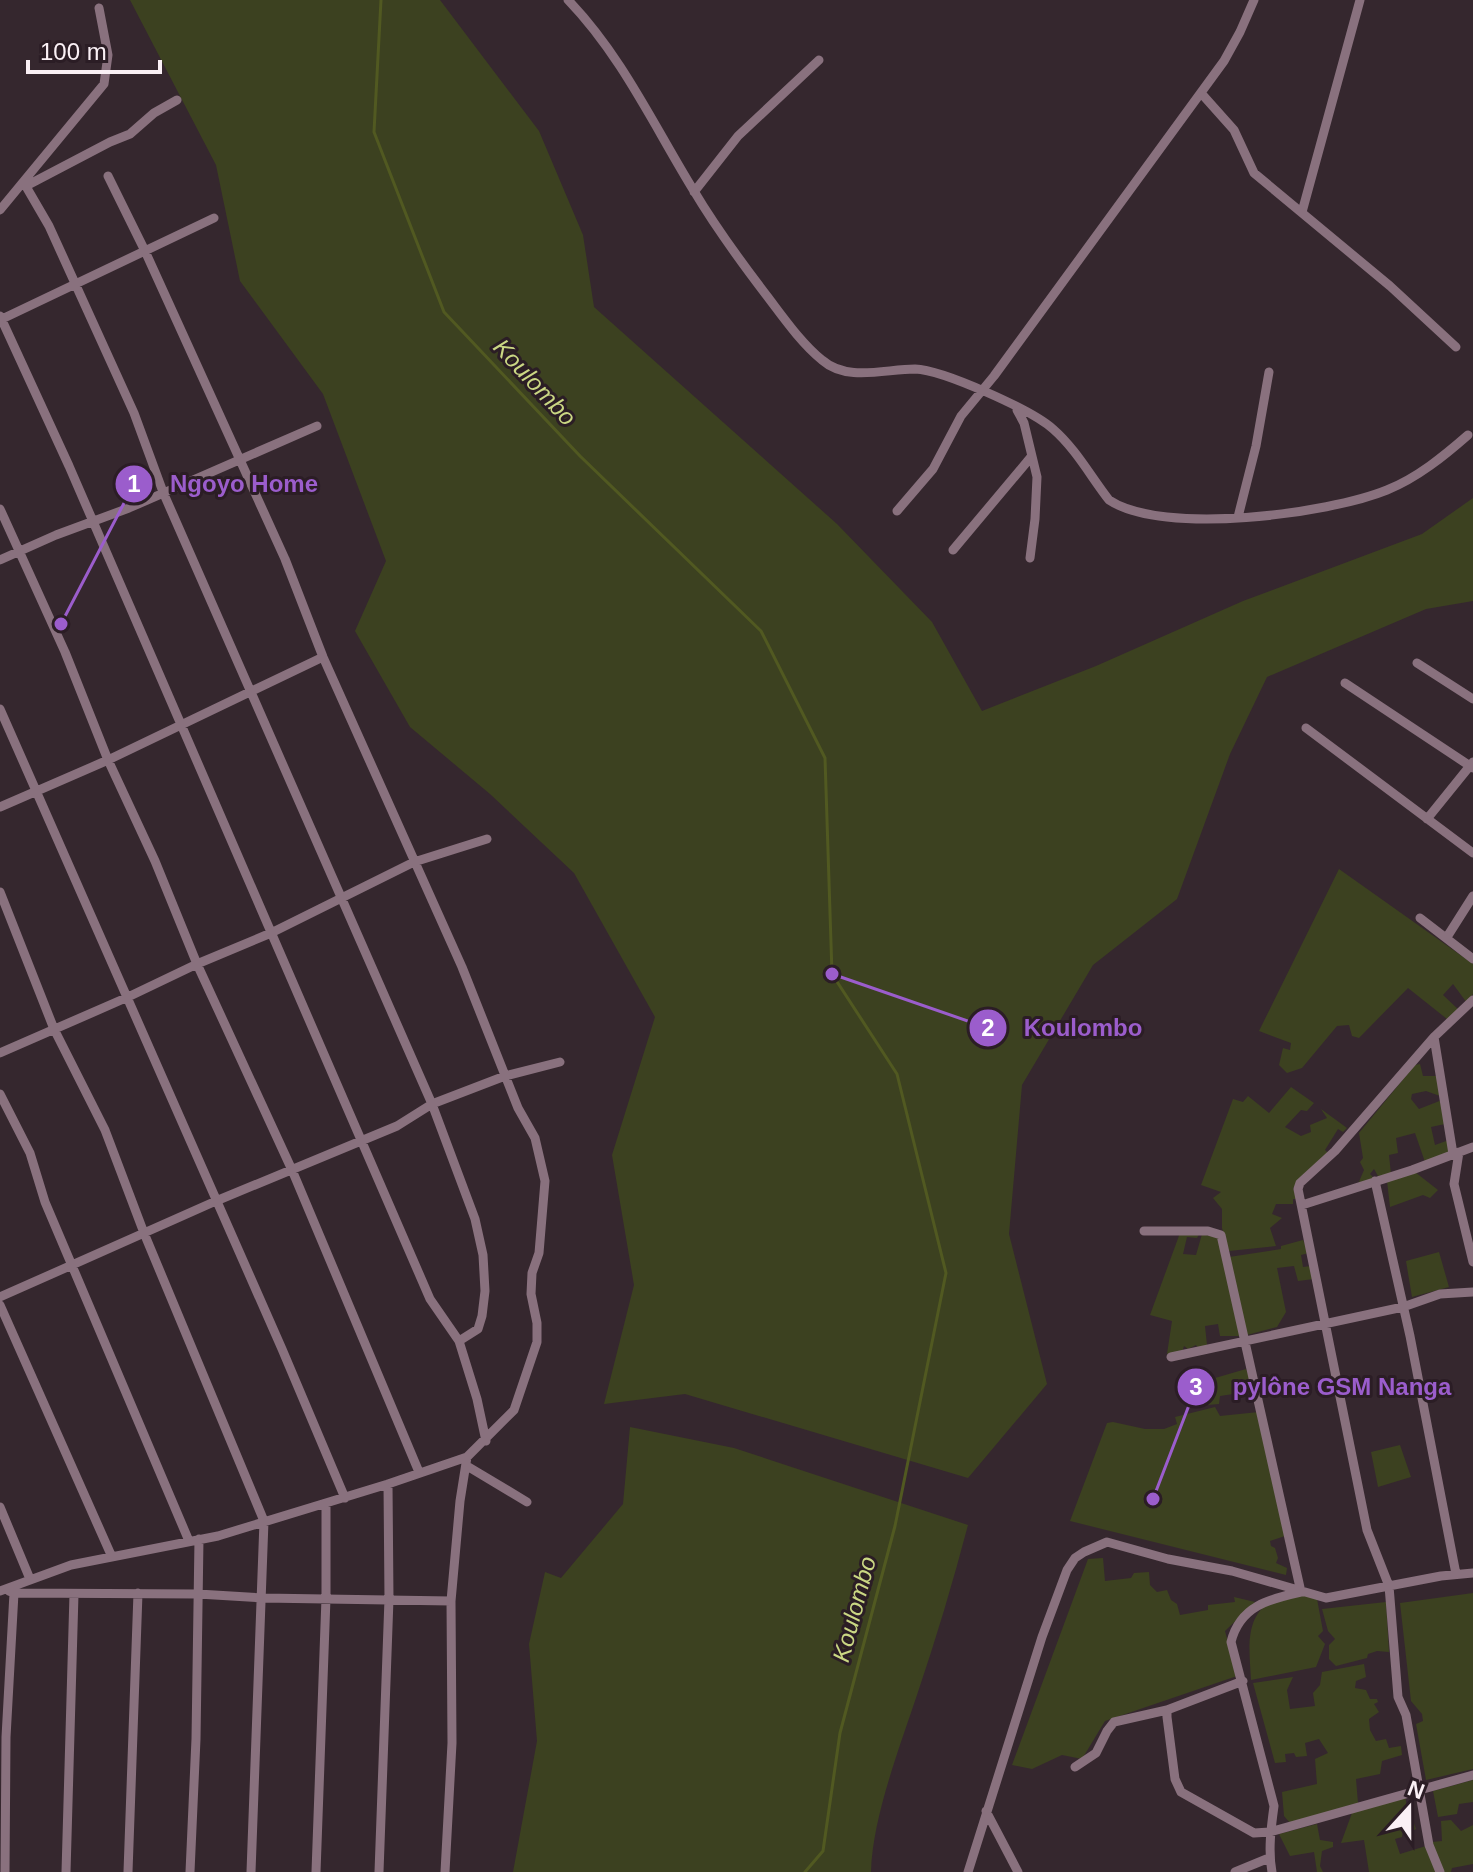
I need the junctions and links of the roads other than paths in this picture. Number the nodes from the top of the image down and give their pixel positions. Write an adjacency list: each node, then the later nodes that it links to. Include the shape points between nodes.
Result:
1 (568, 0): 10 (street, via 623,69)
2 (1254, 0): 6 (street, via 1234,45)
3 (1360, 0): 12 (street)
4 (99, 8): 9 (street, via 108,55 104,84)
5 (819, 60): 10 (street, via 738,136)
6 (1201, 93): 12 (street, via 1234,130 1254,173); 19 (street)
7 (177, 100): 9 (street, via 130,134)
8 (108, 176): 14 (street)
9 (25, 184): 11 (street); 15 (street)
10 (694, 192): 19 (street, via 777,309 826,364 848,372 917,369)
11 (0, 210)
12 (1302, 212): 17 (street)
13 (214, 218): 14 (street)
14 (145, 251): 15 (street); 24 (street)
15 (76, 286): 16 (street); 25 (street, via 134,413)
16 (1, 318): 29 (street)
17 (1456, 347)
18 (1269, 372): 28 (street)
19 (980, 391): 20 (street); 27 (street, via 933,469)
20 (1015, 407): 23 (street); 28 (street, via 1051,427 1119,507 1157,516)
21 (317, 426): 24 (street)
22 (1468, 435): 28 (street, via 1440,460 1388,490 1331,508)
23 (1031, 457): 30 (street); 32 (street, via 1037,495)
24 (239, 459): 25 (street); 34 (street)
25 (163, 492): 29 (street); 37 (street)
26 (0, 509): 31 (street)
27 (897, 511)
28 (1238, 517)
29 (93, 523): 31 (street); 40 (street)
30 (953, 550)
31 (20, 551): 33 (street); 42 (street)
32 (1030, 558)
33 (0, 560)
34 (323, 657): 37 (street); 49 (street)
35 (1417, 663): 38 (street)
36 (1345, 683): 43 (street)
37 (252, 691): 40 (street); 52 (street)
38 (1473, 699)
39 (0, 709): 44 (street)
40 (180, 726): 42 (street); 54 (street)
41 (1306, 728): 46 (street)
42 (108, 760): 44 (street); 57 (street)
43 (1472, 765): 46 (street)
44 (36, 791): 45 (street); 58 (street)
45 (0, 807)
46 (1427, 819): 48 (street)
47 (487, 839): 49 (street)
48 (1473, 853)
49 (414, 862): 52 (street); 64 (street)
50 (0, 892): 60 (street)
51 (1473, 896): 55 (street)
52 (341, 900): 54 (street); 66 (street)
53 (1420, 918): 55 (street)
54 (271, 933): 57 (street); 67 (street)
55 (1447, 937): 56 (street)
56 (1473, 959)
57 (197, 964): 58 (street); 70 (street)
58 (128, 997): 60 (street); 72 (street)
59 (1471, 1005): 61 (street)
60 (54, 1029): 62 (street); 75 (street, via 105,1130)
61 (1434, 1037): 69 (street); 73 (street, via 1335,1151 1300,1183)
62 (0, 1053)
63 (560, 1062): 64 (street)
64 (505, 1076): 66 (street); 86 (street, via 535,1138 545,1181 541,1241 532,1273 537,1342 514,1410)
65 (0, 1094): 77 (street, via 30,1153)
66 (432, 1104): 67 (street); 83 (street, via 483,1255 482,1316 478,1329)
67 (362, 1140): 70 (street); 83 (street, via 430,1299)
68 (1473, 1147): 69 (street)
69 (1456, 1153): 71 (street); 76 (street, via 1454,1184)
70 (292, 1170): 72 (street); 88 (street)
71 (1375, 1181): 73 (street); 81 (street)
72 (216, 1201): 75 (street); 90 (street)
73 (1302, 1205): 82 (street)
74 (1144, 1231): 84 (street, via 1221,1235)
75 (144, 1233): 77 (street); 94 (street)
76 (1473, 1262)
77 (72, 1265): 79 (street); 95 (street)
78 (1473, 1292): 81 (street, via 1440,1294)
79 (0, 1297)
80 (0, 1305): 96 (street)
81 (1403, 1307): 82 (street); 98 (street)
82 (1324, 1322): 84 (street); 100 (street, via 1367,1530)
83 (459, 1341): 86 (street)
84 (1244, 1341): 85 (street); 102 (street)
85 (1171, 1357)
86 (486, 1441): 87 (street)
87 (467, 1462): 88 (street); 91 (street); 109 (street)
88 (419, 1472): 89 (street)
89 (388, 1484): 90 (street); 108 (street)
90 (345, 1498): 92 (street)
91 (527, 1502)
92 (326, 1503): 94 (street); 107 (street)
93 (0, 1507): 99 (street)
94 (264, 1521): 95 (street); 106 (street)
95 (194, 1540): 96 (street); 105 (street)
96 (112, 1557): 99 (street)
97 (1473, 1573): 98 (street)
98 (1456, 1574): 100 (street)
99 (30, 1579): 101 (street)
100 (1389, 1586): 102 (street, via 1326,1598); 114 (street, via 1398,1697 1406,1715)
101 (6, 1591): 104 (street); 120 (street)
102 (1301, 1592): 110 (street, via 1255,1606 1235,1627 1231,1642); 116 (street, via 1107,1542 1075,1558 1042,1637)
103 (138, 1593): 104 (street); 105 (street); 122 (street)
104 (74, 1594): 121 (street)
105 (198, 1594): 106 (street); 123 (street)
106 (263, 1598): 107 (street); 124 (street)
107 (326, 1598): 108 (street); 125 (street)
108 (389, 1599): 109 (street); 126 (street)
109 (451, 1601): 127 (street, via 452,1743)
110 (1243, 1681): 111 (street); 115 (street)
111 (1167, 1710): 112 (street, via 1114,1722 1096,1753); 118 (street, via 1181,1792 1254,1833)
112 (1075, 1767)
113 (1473, 1775): 114 (street)
114 (1418, 1790): 117 (street); 132 (street)
115 (1274, 1806): 117 (street); 118 (street)
116 (986, 1811): 128 (street); 129 (street)
117 (1289, 1827): 118 (street)
118 (1270, 1832): 119 (street)
119 (1269, 1858): 130 (street); 131 (street)
120 (5, 1872)
121 (66, 1872)
122 (128, 1872)
123 (190, 1872)
124 (251, 1872)
125 (316, 1872)
126 (379, 1872)
127 (445, 1872)
128 (968, 1872)
129 (1018, 1872)
130 (1235, 1872)
131 (1272, 1872)
132 (1440, 1872)

